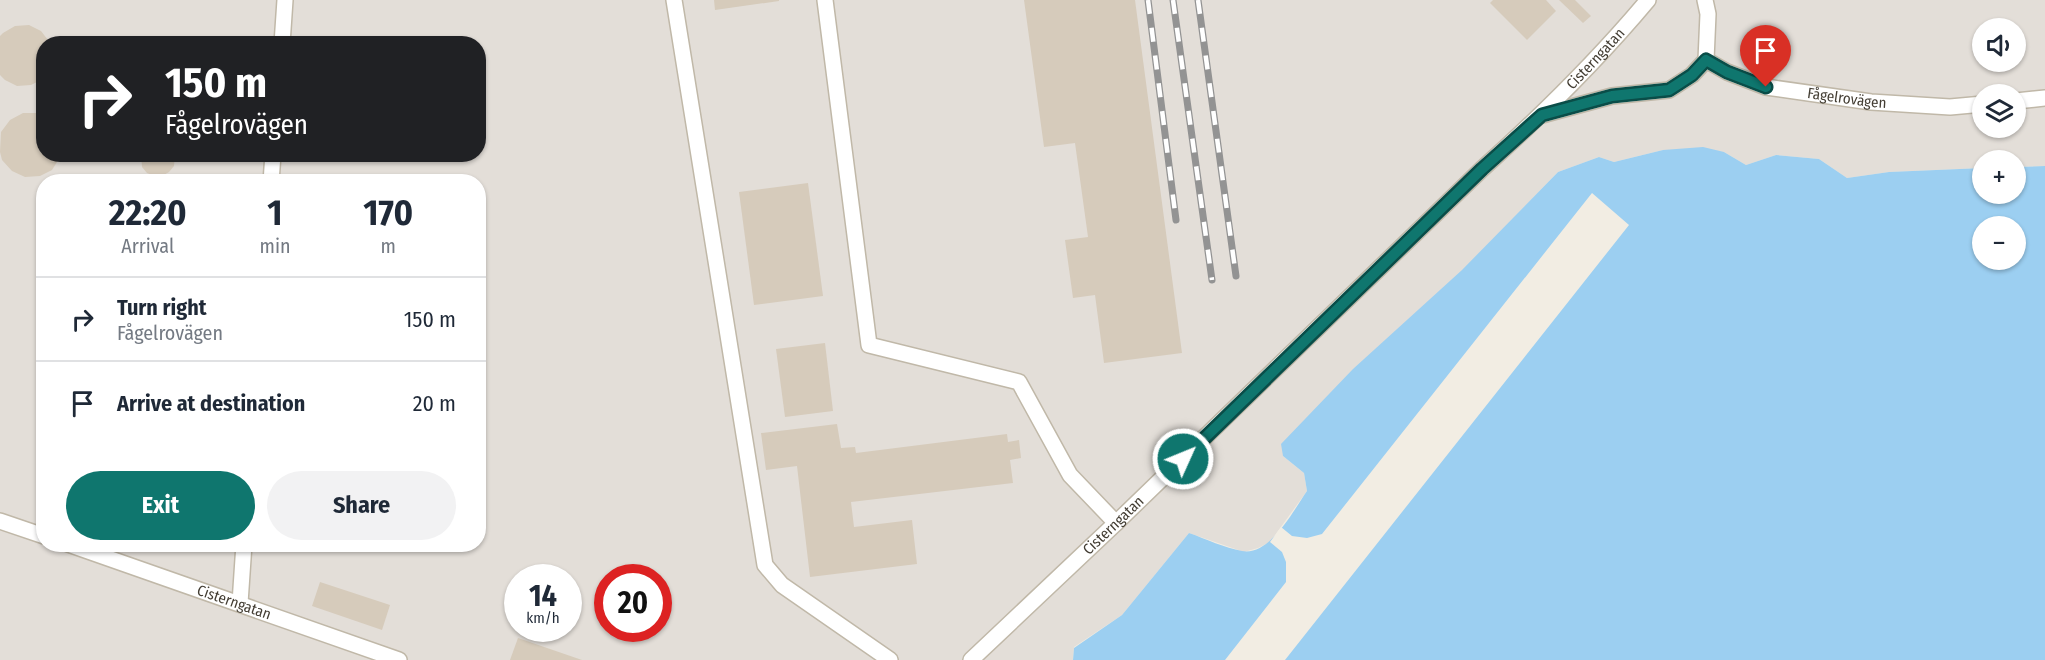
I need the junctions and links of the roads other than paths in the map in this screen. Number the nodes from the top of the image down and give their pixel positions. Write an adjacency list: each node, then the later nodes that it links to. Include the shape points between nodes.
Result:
1 (285, 0): 6 (lane)
2 (674, 0): 19 (lane, via 765,564 782,585)
3 (825, 0): 13 (lane, via 869,345 1019,382 1070,475)
4 (1648, 0): 11 (lane, Cisterngatan)
5 (1705, 0): 7 (lane)
6 (283, 36)
7 (1706, 60): 10 (lane, Fågelrovägen, via 1766,87 1871,102); 11 (lane, Cisterngatan, via 1669,90 1612,96)
8 (2045, 98): 9 (lane)
9 (2026, 100)
10 (1972, 105)
11 (1542, 115): 13 (lane, Cisterngatan)
12 (0, 521): 14 (lane)
13 (1116, 523): 20 (lane, Cisterngatan)
14 (36, 533)
15 (91, 552): 17 (lane, Cisterngatan)
16 (243, 552): 17 (lane)
17 (240, 603): 18 (lane, Cisterngatan)
18 (399, 660)
19 (890, 660)
20 (971, 660)

